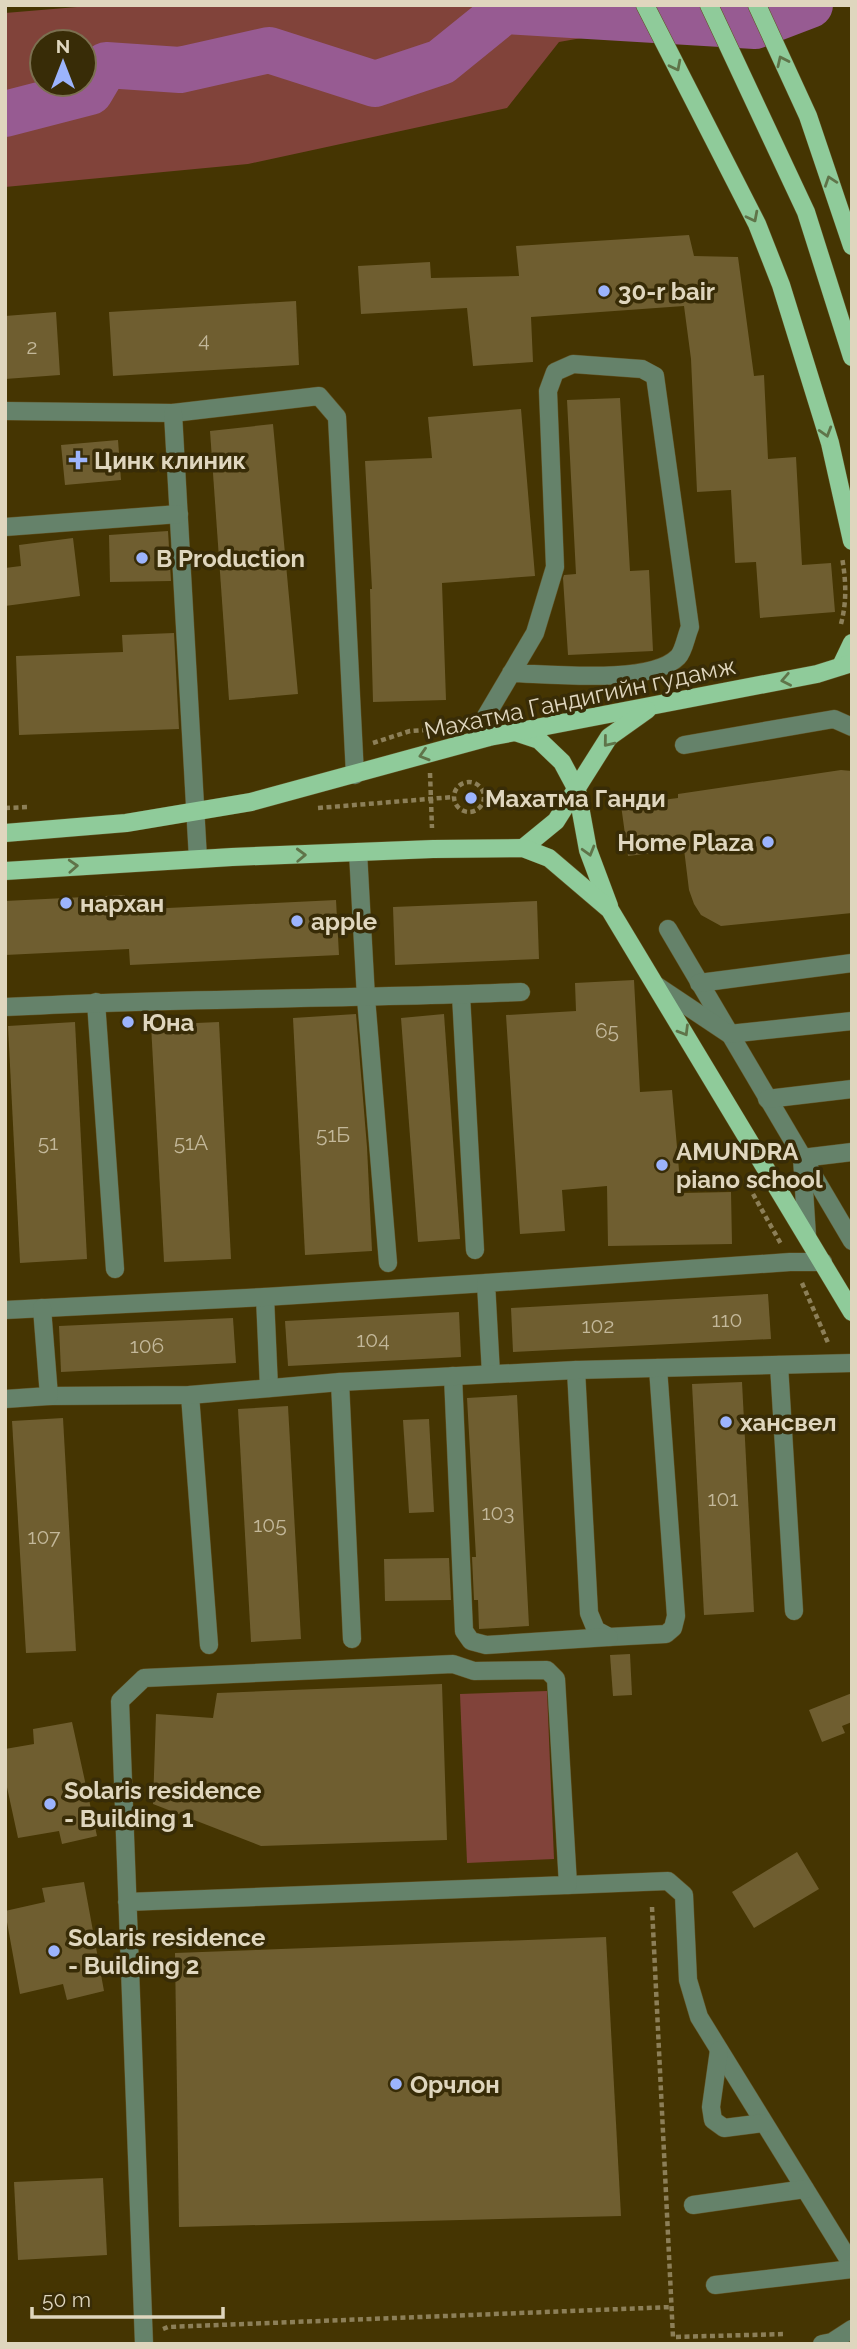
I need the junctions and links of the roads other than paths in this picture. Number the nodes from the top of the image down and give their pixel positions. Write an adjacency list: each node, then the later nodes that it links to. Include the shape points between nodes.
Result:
1 (645, 5): 10 (main road, one-way to 10, via 757,223 781,285 830,443)
2 (709, 5): 5 (main road, via 806,212)
3 (757, 5): 4 (main road, one-way to 3, via 808,116)
4 (852, 246)
5 (852, 357)
6 (5, 411): 7 (street)
7 (173, 413): 8 (street); 19 (street, via 319,396 337,417)
8 (179, 514): 9 (street); 21 (street)
9 (5, 527)
10 (852, 541)
11 (852, 643): 12 (main road)
12 (847, 664): 14 (main road, Махатма Гандигийн гудамж, one-way to 14)
13 (511, 673): 13 (street, via 621,676 664,668 680,656 690,627 655,376 642,369 573,364 555,372 548,391 555,567 535,633); 17 (street, via 486,716)
14 (653, 706): 16 (main road, Махатма Гандигийн гудамж); 20 (main road, one-way to 20, via 609,737)
15 (852, 727): 18 (street, via 834,719)
16 (514, 732): 17 (main road, Махатма Гандигийн гудамж); 20 (main road, via 538,740 562,762)
17 (489, 737): 19 (main road, Махатма Гандигийн гудамж, one-way to 19)
18 (684, 745)
19 (355, 775): 21 (main road, Махатма Гандигийн гудамж)
20 (577, 790): 23 (main road, via 556,821); 27 (main road, one-way to 27, via 588,850)
21 (196, 812): 22 (main road, Махатма Гандигийн гудамж, via 99,827); 25 (street)
22 (5, 833)
23 (523, 848): 24 (main road); 27 (main road, via 549,858)
24 (359, 852): 25 (main road, one-way to 24); 34 (street)
25 (198, 859): 26 (main road, one-way to 25)
26 (5, 871)
27 (610, 909): 31 (main road)
28 (668, 929): 30 (street)
29 (852, 963): 30 (street)
30 (699, 983): 38 (street)
31 (657, 986): 38 (street); 44 (main road, one-way to 44)
32 (521, 992): 33 (street)
33 (461, 995): 34 (street); 46 (street)
34 (366, 998): 35 (street); 48 (street)
35 (96, 1002): 36 (street); 49 (street)
36 (5, 1007)
37 (852, 1020): 38 (street)
38 (729, 1034): 40 (street)
39 (852, 1090): 40 (street)
40 (767, 1099): 42 (street)
41 (852, 1152): 42 (street)
42 (802, 1158): 43 (street); 44 (street)
43 (845, 1216): 45 (street)
44 (807, 1236): 47 (main road)
45 (852, 1241)
46 (475, 1250)
47 (823, 1262): 50 (street); 53 (main road)
48 (388, 1263)
49 (115, 1269)
50 (486, 1283): 51 (street); 59 (street)
51 (265, 1297): 52 (street); 62 (street)
52 (42, 1308): 54 (street); 64 (street)
53 (851, 1308)
54 (5, 1310)
55 (852, 1363): 56 (street)
56 (779, 1365): 57 (street); 66 (street)
57 (658, 1368): 58 (street); 67 (street, via 676,1616 666,1634)
58 (576, 1370): 59 (street); 67 (street, via 589,1613 596,1630)
59 (491, 1374): 60 (street)
60 (453, 1376): 61 (street); 67 (street, via 464,1631 471,1641 486,1645)
61 (340, 1382): 62 (street); 68 (street)
62 (269, 1388): 63 (street)
63 (190, 1395): 64 (street); 69 (street)
64 (49, 1396): 65 (street)
65 (5, 1399)
66 (794, 1611)
67 (609, 1637)
68 (352, 1639)
69 (209, 1645)
70 (568, 1885): 71 (street); 71 (street, via 556,1679 547,1670 474,1671 453,1664 144,1678 120,1701); 72 (street, via 668,1881 684,1895 688,1980 699,2017)
71 (127, 1902): 79 (street)
72 (719, 2050): 73 (street); 73 (street, via 713,2120 724,2128)
73 (764, 2123): 74 (street)
74 (805, 2189): 75 (street); 76 (street)
75 (693, 2205)
76 (852, 2267): 77 (street)
77 (715, 2285)
78 (852, 2329): 80 (street)
79 (144, 2341)
80 (822, 2344)

